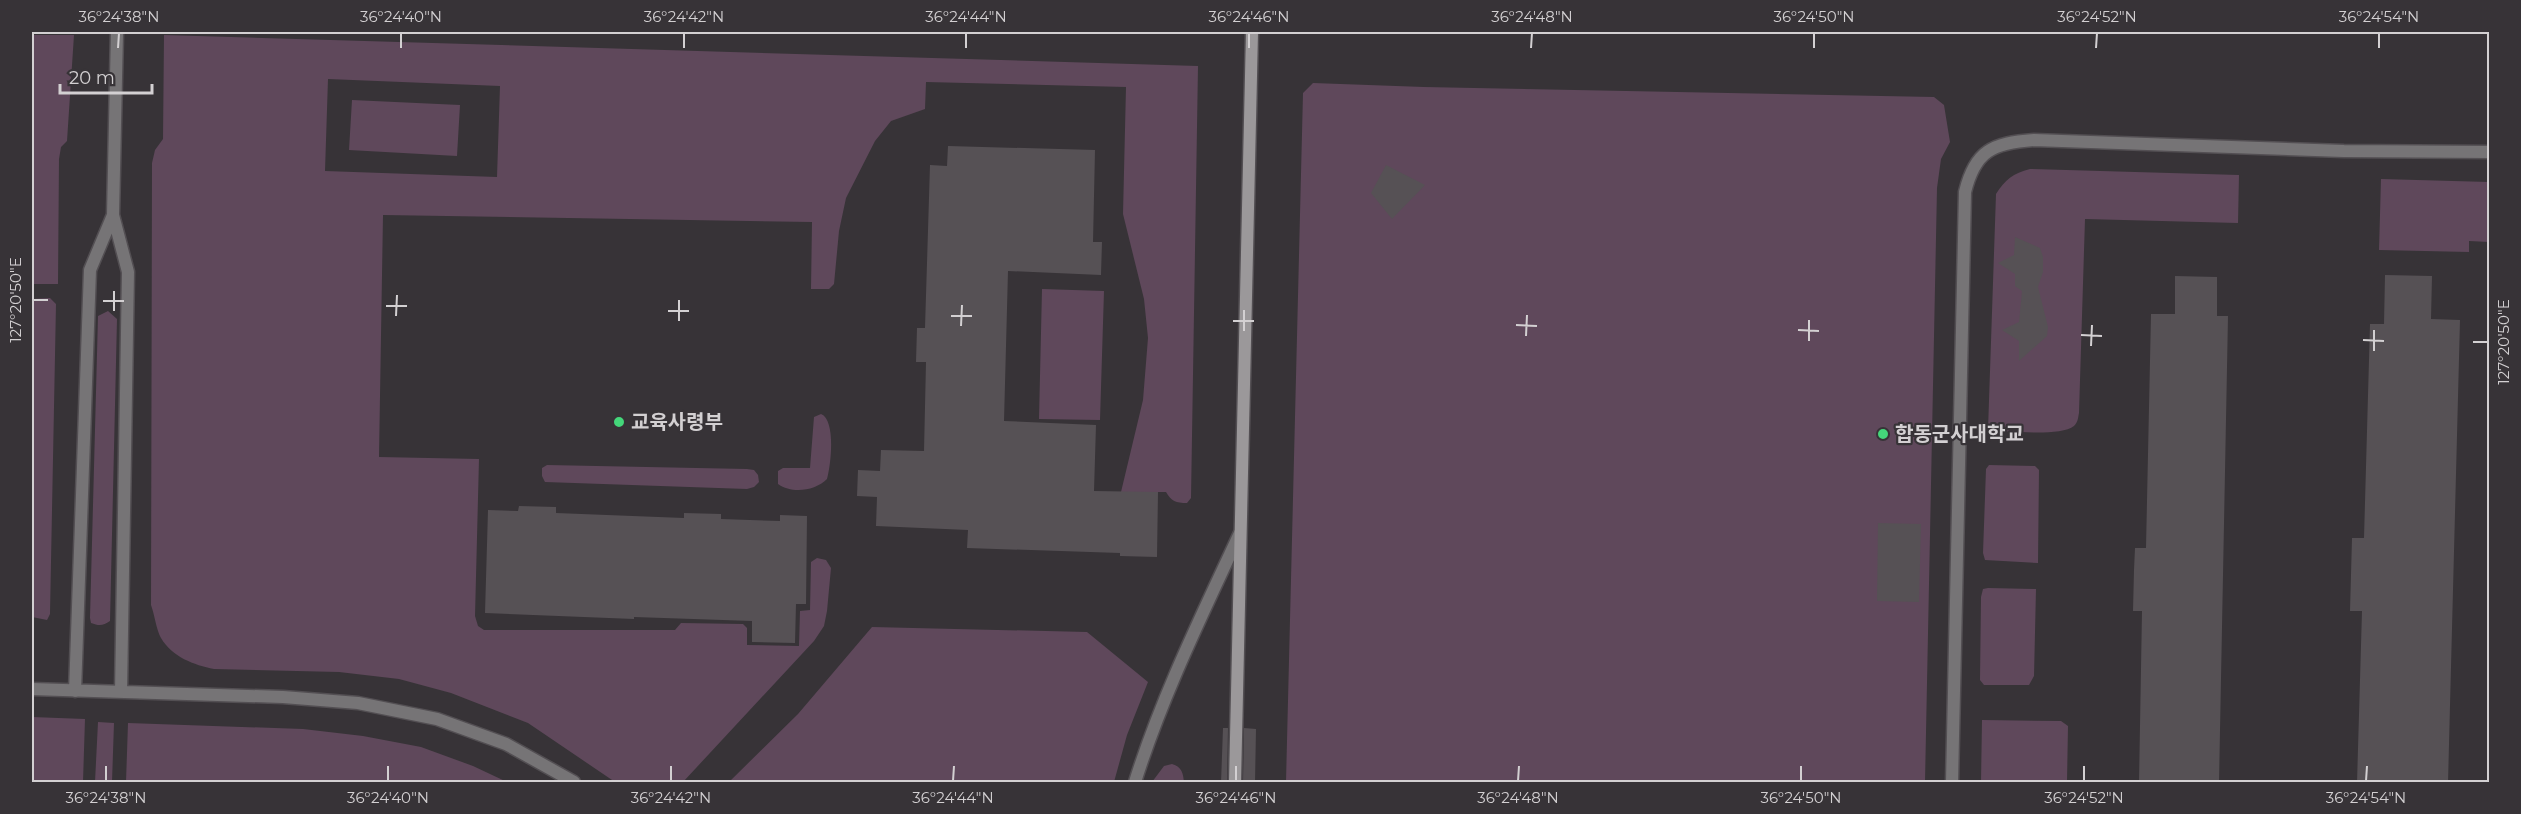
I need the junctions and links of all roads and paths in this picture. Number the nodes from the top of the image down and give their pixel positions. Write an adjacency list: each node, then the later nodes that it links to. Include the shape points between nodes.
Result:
1 (117, 32): 4 (street)
2 (1252, 32): 5 (street)
3 (2490, 152): 12 (street, via 2034,140 2012,141 1982,156 1971,170 1965,192)
4 (113, 214): 7 (street, via 90,270); 8 (street, via 128,272)
5 (1241, 531): 10 (street, via 1173,676); 11 (street)
6 (32, 689): 7 (street)
7 (75, 691): 8 (street)
8 (121, 692): 9 (street, via 358,703 437,718 506,744)
9 (574, 783)
10 (1135, 783)
11 (1234, 783)
12 (1952, 783)

